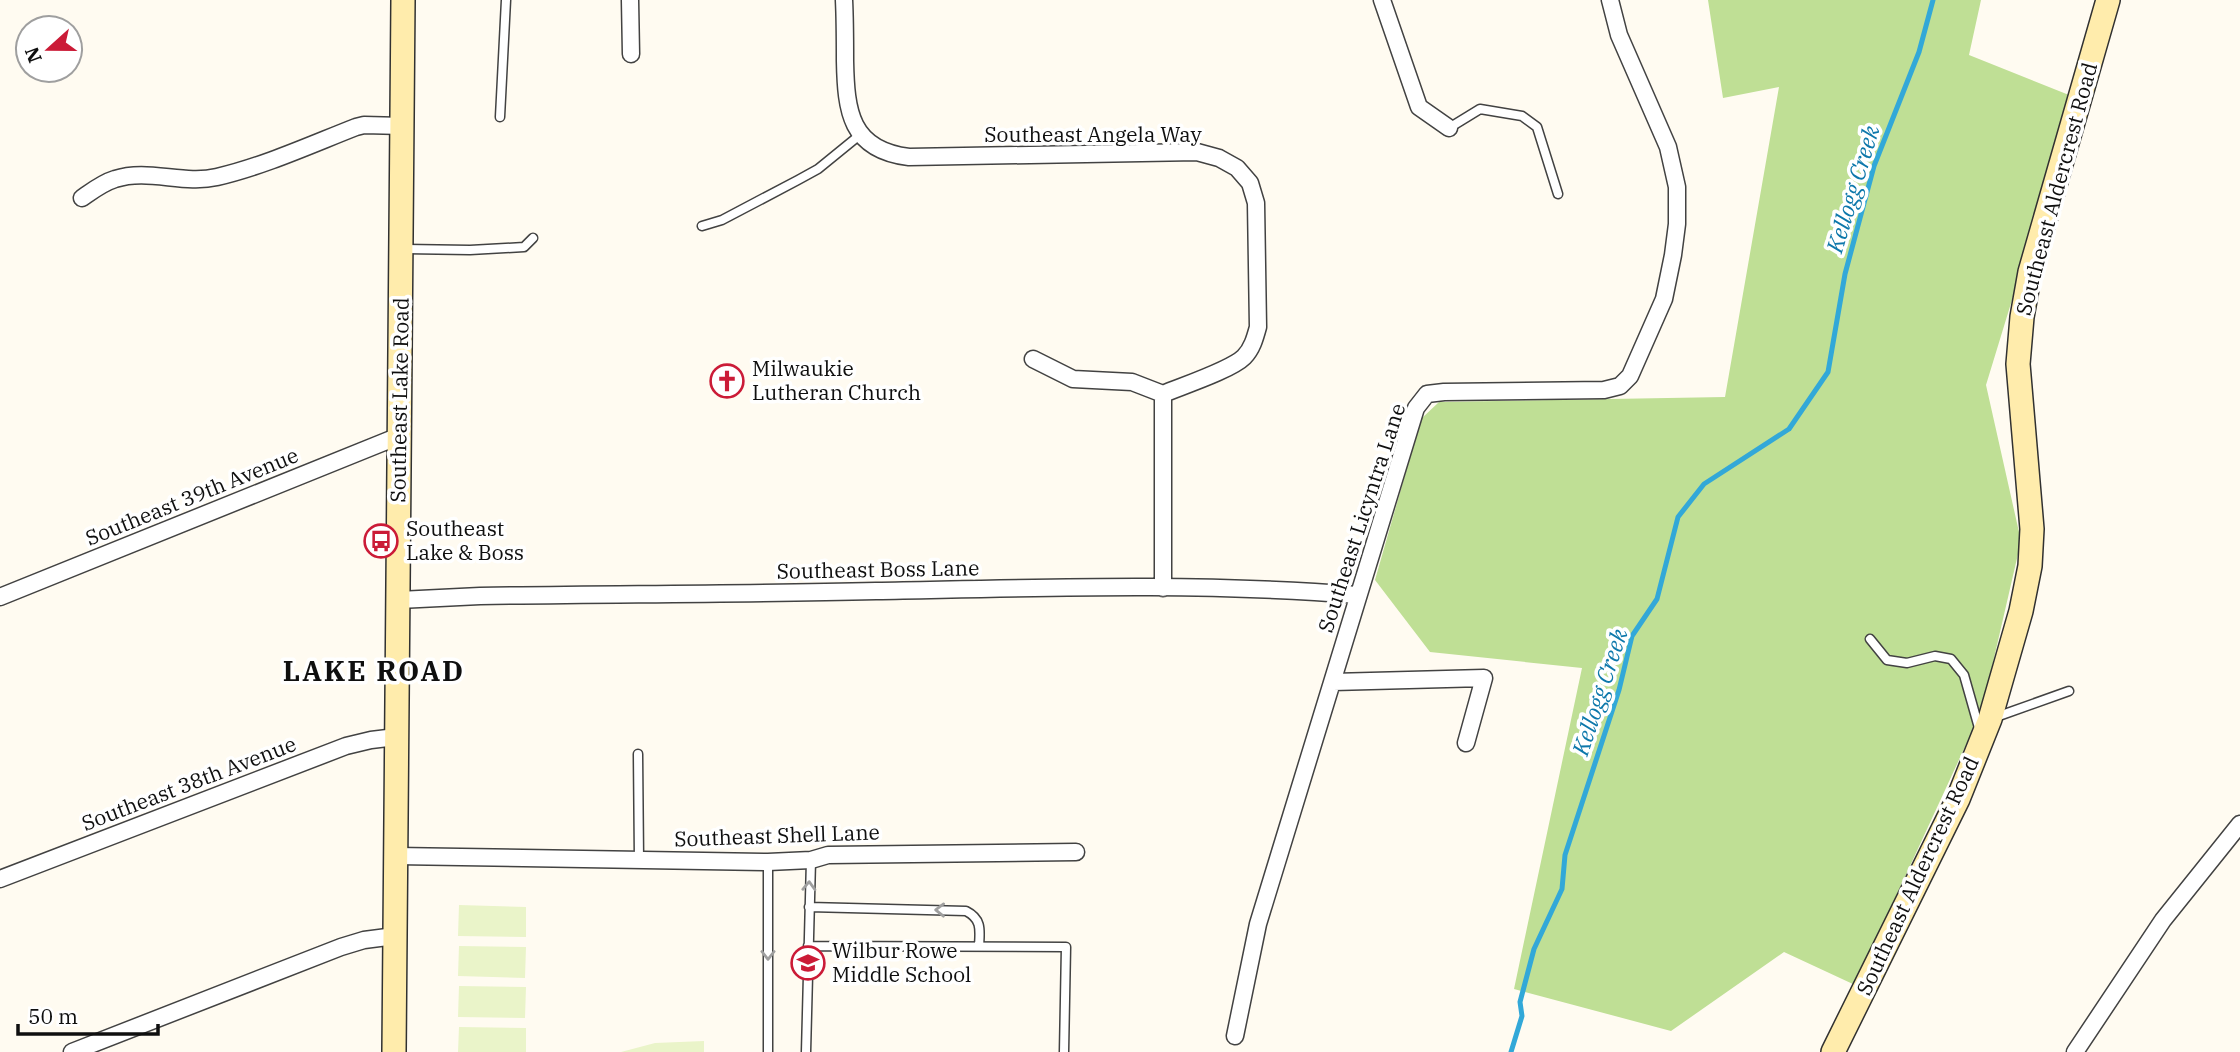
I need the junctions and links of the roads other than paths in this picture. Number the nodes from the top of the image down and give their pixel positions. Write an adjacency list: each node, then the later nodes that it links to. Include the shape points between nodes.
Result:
1 (403, 0): 10 (street, Southeast Lake Road)
2 (506, 0): 9 (lane)
3 (629, 0): 8 (street)
4 (844, 0): 12 (street, Southeast Angela Way, via 846,100)
5 (1382, 0): 11 (street, via 1419,107)
6 (1610, 0): 22 (street, Southeast Licyntra Lane, via 1619,35 1668,147 1677,187 1677,224 1664,299 1630,376 1620,386 1427,394 1416,408)
7 (2109, 0): 28 (street, Southeast Aldercrest Road, via 2030,272 2022,317 2018,364 2032,548 2021,611)
8 (631, 54)
9 (500, 117)
10 (403, 126): 14 (street, via 356,127 217,177 121,177); 17 (street, Southeast Lake Road)
11 (1449, 128): 13 (lane, via 1479,109 1522,116 1537,127)
12 (861, 134): 15 (lane, via 818,169); 19 (street, Southeast Angela Way, via 890,155 909,157 1197,152 1237,167 1250,183 1256,204 1258,327 1253,343 1230,367)
13 (1558, 194)
14 (82, 198)
15 (702, 226)
16 (533, 238): 17 (lane, via 524,247)
17 (402, 249): 20 (street, Southeast Lake Road)
18 (1033, 359): 19 (street, via 1073,379 1132,382)
19 (1163, 394): 21 (street)
20 (399, 436): 23 (street, Southeast 39th Avenue); 24 (street, Southeast Lake Road)
21 (1163, 588): 22 (street, Southeast Boss Lane); 24 (street, Southeast Boss Lane)
22 (1357, 596): 26 (street, Southeast Licyntra Lane)
23 (0, 597)
24 (399, 600): 29 (street, Southeast Lake Road)
25 (1870, 639): 28 (lane, via 1887,660 1951,659 1964,675)
26 (1333, 682): 30 (street, via 1484,678); 43 (street, Southeast Licyntra Lane, via 1258,924)
27 (2069, 691): 28 (lane)
28 (1986, 728): 49 (street, Southeast Aldercrest Road, via 1958,799)
29 (397, 737): 34 (street, Southeast Lake Road); 38 (street, Southeast 38th Avenue, via 346,746)
30 (1466, 743)
31 (638, 754): 35 (lane)
32 (2240, 824): 50 (street, via 2163,920)
33 (1076, 852): 36 (street, Southeast Shell Lane, via 828,855)
34 (396, 856): 35 (street, Southeast Shell Lane); 40 (street, Southeast Lake Road)
35 (639, 860): 37 (street, Southeast Shell Lane)
36 (811, 860): 37 (street, Southeast Shell Lane); 39 (lane, one-way to 36)
37 (768, 862): 46 (lane, one-way to 46)
38 (0, 879)
39 (808, 907): 41 (lane); 42 (lane, one-way to 39, via 981,927 966,911)
40 (395, 936): 44 (street, via 341,947); 45 (street, Southeast Lake Road)
41 (808, 946): 42 (lane); 47 (lane)
42 (979, 946): 48 (lane, via 1066,947)
43 (1235, 1037)
44 (72, 1052)
45 (394, 1052)
46 (768, 1052)
47 (806, 1052)
48 (1064, 1052)
49 (1833, 1052)
50 (2075, 1052)

